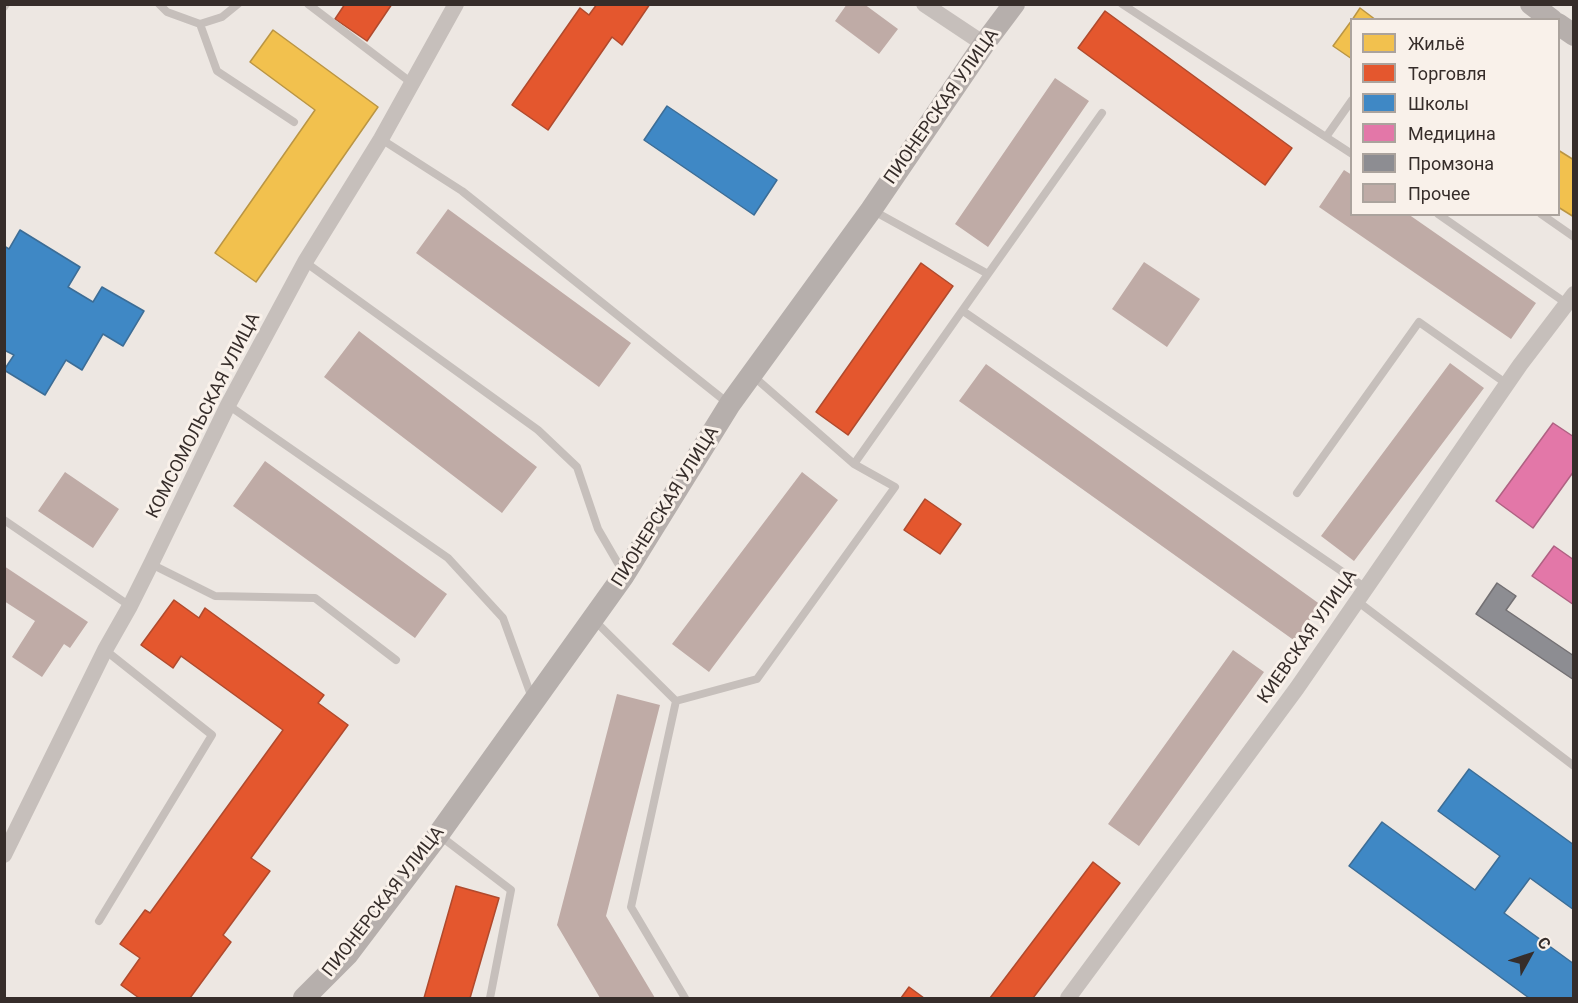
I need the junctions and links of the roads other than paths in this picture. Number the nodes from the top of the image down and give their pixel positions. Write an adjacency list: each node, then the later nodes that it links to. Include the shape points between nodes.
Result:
1 (159, 4): 10 (lane, via 167,12)
2 (238, 4): 10 (lane, via 222,17)
3 (308, 4): 14 (lane)
4 (456, 4): 14 (street, КОМСОМОЛЬСКАЯ УЛИЦА)
5 (924, 4): 13 (street)
6 (1014, 4): 13 (main road, ПИОНЕРСКАЯ УЛИЦА)
7 (1122, 4): 18 (lane)
8 (1531, 4): 9 (main road)
9 (1549, 18)
10 (200, 24): 17 (lane, via 217,71)
11 (1560, 25): 12 (main road)
12 (1574, 35)
13 (984, 44): 21 (main road, ПИОНЕРСКАЯ УЛИЦА)
14 (413, 84): 19 (street, КОМСОМОЛЬСКАЯ УЛИЦА)
15 (1350, 103): 18 (lane)
16 (1102, 113): 26 (lane)
17 (294, 122)
18 (1326, 137): 20 (lane)
19 (381, 139): 25 (street, КОМСОМОЛЬСКАЯ УЛИЦА); 31 (lane, via 462,191)
20 (1350, 153)
21 (871, 210): 26 (lane); 29 (main road, ПИОНЕРСКАЯ УЛИЦА)
22 (1441, 216): 27 (lane)
23 (1544, 216): 24 (lane)
24 (1574, 237)
25 (305, 262): 32 (street, КОМСОМОЛЬСКАЯ УЛИЦА); 37 (lane, via 538,430 577,466 598,528)
26 (988, 274): 28 (lane)
27 (1570, 298): 30 (street, КИЕВСКАЯ УЛИЦА)
28 (963, 311): 33 (lane); 38 (lane)
29 (752, 376): 31 (main road, ПИОНЕРСКАЯ УЛИЦА); 33 (lane)
30 (1507, 384): 34 (lane, via 1419,322); 38 (street, КИЕВСКАЯ УЛИЦА)
31 (730, 404): 37 (main road, ПИОНЕРСКАЯ УЛИЦА)
32 (228, 405): 36 (street, КОМСОМОЛЬСКАЯ УЛИЦА); 44 (lane, via 448,558 503,618)
33 (854, 464): 43 (lane, via 894,487 757,679)
34 (1297, 493)
35 (4, 520): 39 (lane)
36 (151, 564): 39 (street, КОМСОМОЛЬСКАЯ УЛИЦА); 42 (lane, via 215,596 315,598)
37 (624, 575): 40 (main road, ПИОНЕРСКАЯ УЛИЦА)
38 (1362, 595): 45 (lane); 52 (street, КИЕВСКАЯ УЛИЦА)
39 (130, 606): 41 (street, КОМСОМОЛЬСКАЯ УЛИЦА)
40 (592, 619): 43 (lane); 44 (main road, ПИОНЕРСКАЯ УЛИЦА)
41 (105, 650): 47 (street, КОМСОМОЛЬСКАЯ УЛИЦА); 48 (lane, via 212,735)
42 (396, 660)
43 (676, 701): 51 (lane, via 631,907)
44 (534, 702): 46 (main road, ПИОНЕРСКАЯ УЛИЦА)
45 (1574, 766)
46 (438, 835): 49 (main road, ПИОНЕРСКАЯ УЛИЦА, via 347,955); 50 (lane, via 511,890)
47 (4, 855)
48 (99, 921)
49 (304, 999)
50 (490, 999)
51 (685, 999)
52 (1068, 999)

